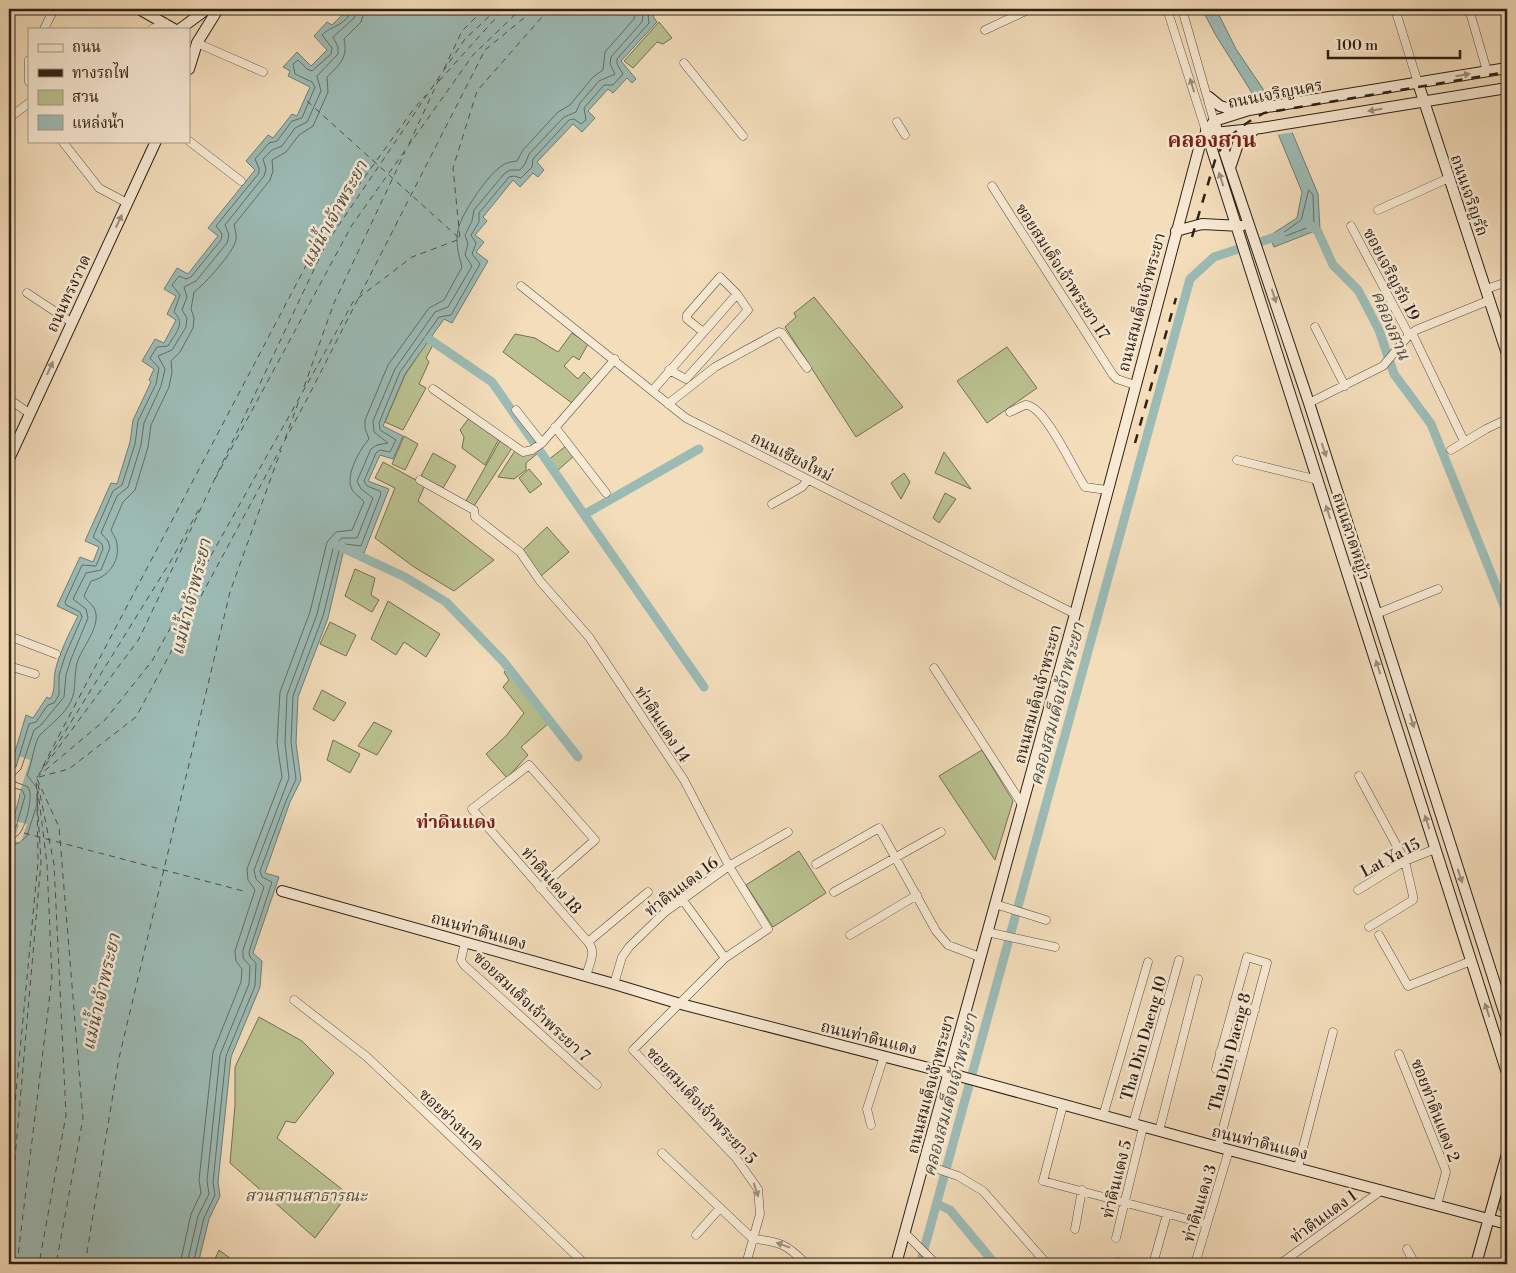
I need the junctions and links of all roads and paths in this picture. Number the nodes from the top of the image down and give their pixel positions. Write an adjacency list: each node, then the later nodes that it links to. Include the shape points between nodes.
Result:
1 (54, 9): 11 (street)
2 (139, 9): 10 (main road)
3 (207, 9): 12 (main road)
4 (218, 9): 14 (main road)
5 (1168, 9): 30 (street, ถนนลาดหญ้า, one-way to 5)
6 (1182, 9): 22 (street, ถนนลาดหญ้า)
7 (1395, 9): 20 (street)
8 (1469, 9): 18 (street)
9 (1026, 10): 13 (street)
10 (170, 26)
11 (44, 28)
12 (181, 28)
13 (985, 30)
14 (193, 40): 15 (main road); 19 (street)
15 (190, 62)
16 (684, 63): 33 (street)
17 (1507, 68): 18 (main road, ถนนเจริญนคร)
18 (1487, 71): 20 (main road, ถนนเจริญนคร, one-way to 18)
19 (262, 72)
20 (1418, 83): 24 (main road, ถนนเจริญรัถ); 25 (main road, ถนนเจริญนคร)
21 (1507, 88): 24 (main road, ถนนเจริญนคร)
22 (1208, 97): 25 (main road, via 1220,106); 28 (street, ถนนลาดหญ้า)
23 (28, 103): 26 (street)
24 (1424, 103): 29 (main road, ถนนเจริญนคร, one-way to 29); 38 (main road, ถนนเจริญรัถ)
25 (1246, 111): 28 (main road, ถนนเจริญนคร)
26 (9, 118)
27 (897, 122): 32 (street)
28 (1214, 122): 30 (main road, ถนนเจริญนคร); 31 (main road, ถนนลาดหญ้า)
29 (1259, 128): 31 (main road, ถนนเจริญนคร); 37 (main road, via 1241,138)
30 (1206, 131): 31 (main road, ถนนเจริญนคร); 43 (main road, ถนนลาดหญ้า, one-way to 30); 45 (main road, ถนนสมเด็จเจ้าพระยา, via 1195,154)
31 (1219, 134): 37 (main road, ถนนลาดหญ้า)
32 (905, 135)
33 (743, 136)
34 (63, 142): 41 (street, via 98,188)
35 (154, 142): 41 (main road, ถนนทรงวาด)
36 (190, 142): 39 (street)
37 (1231, 166): 46 (main road, ถนนลาดหญ้า)
38 (1449, 178): 42 (street); 49 (main road, ถนนเจริญรัถ)
39 (241, 181)
40 (992, 186): 61 (street, ซอยสมเด็จเจ้าพระยา 17, via 1113,375)
41 (127, 204): 53 (main road, ถนนทรงวาด, one-way to 41)
42 (1378, 210)
43 (1236, 225): 45 (main road, via 1202,224); 46 (main road); 80 (main road, ถนนลาดหญ้า)
44 (1351, 226): 56 (street, ซอยเจริญรัถ 19)
45 (1176, 231): 61 (main road, ถนนสมเด็จเจ้าพระยา)
46 (1253, 232): 67 (main road, ถนนลาดหญ้า, one-way to 67)
47 (1507, 282): 49 (street)
48 (521, 286): 58 (street, ถนนเชียงใหม่)
49 (1486, 289): 52 (main road, ถนนเจริญรัถ)
50 (27, 293): 53 (street)
51 (737, 294): 55 (street); 55 (street, via 720,277 714,281 687,315 687,319); 60 (street, via 748,308 746,314 686,380)
52 (1490, 300): 56 (street, ซอยเจริญรัถ 19); 57 (main road, ถนนเจริญรัถ)
53 (71, 322): 69 (main road, ถนนทรงวาด, one-way to 53)
54 (1315, 327): 62 (street)
55 (702, 331): 60 (street)
56 (1410, 334): 62 (street, ซอยเจริญรัถ 19, via 1383,366); 73 (street, ซอยเจริญรัถ 19)
57 (1507, 354)
58 (615, 359): 64 (street, ถนนเชียงใหม่); 72 (street)
59 (807, 368): 66 (street, via 779,332 716,367)
60 (669, 370): 64 (street)
61 (1135, 385): 81 (main road, ถนนสมเด็จเจ้าพระยา)
62 (1345, 386): 67 (street)
63 (433, 389): 74 (street, via 523,452)
64 (653, 390): 66 (street, ถนนเชียงใหม่)
65 (9, 399): 69 (street)
66 (668, 404): 79 (street, ถนนเชียงใหม่, via 686,418)
67 (1309, 404): 84 (main road, ถนนลาดหญ้า, one-way to 84)
68 (516, 410): 74 (street)
69 (30, 412): 76 (main road, ถนนทรงวาด)
70 (1010, 412): 81 (street, via 1025,405 1033,407 1052,429 1085,487)
71 (1507, 419): 73 (street)
72 (555, 427): 74 (street); 82 (street)
73 (1464, 441): 75 (street)
74 (542, 443)
75 (1450, 450)
76 (9, 459)
77 (1237, 460): 80 (street)
78 (420, 480): 102 (street, ท่าดินแดง 14, via 474,510 475,517 520,552 540,581 589,638 684,780)
79 (808, 480): 83 (street); 87 (street, ถนนเชียงใหม่)
80 (1318, 480): 86 (main road, ถนนลาดหญ้า, one-way to 80)
81 (1107, 490): 87 (main road, ถนนสมเด็จเจ้าพระยา)
82 (606, 493)
83 (772, 504)
84 (1368, 586): 86 (main road); 88 (main road, ถนนลาดหญ้า)
85 (1438, 589): 88 (street)
86 (1354, 591): 98 (main road, ถนนลาดหญ้า, one-way to 86)
87 (1075, 614): 95 (main road, ถนนสมเด็จเจ้าพระยา)
88 (1376, 614): 131 (main road, ถนนลาดหญ้า, one-way to 131)
89 (9, 636): 90 (street)
90 (56, 654)
91 (9, 666): 93 (street)
92 (934, 668): 95 (street)
93 (35, 674)
94 (1359, 776): 100 (street)
95 (1022, 804): 110 (main road, ถนนสมเด็จเจ้าพระยา)
96 (788, 832): 102 (street, ท่าดินแดง 16)
97 (941, 832): 99 (street)
98 (1435, 849): 100 (street, Lat Ya 15); 122 (main road, ถนนลาดหญ้า)
99 (896, 857): 101 (street, via 879,828); 107 (street); 108 (street)
100 (1405, 861): 104 (street, Lat Ya 15); 112 (street, via 1413,900)
101 (816, 864)
102 (729, 866): 109 (street, ท่าดินแดง 16); 120 (street, ท่าดินแดง 14, via 768,929)
103 (540, 888): 103 (street, ท่าดินเดง 18, via 472,810 529,765 594,836 594,842); 117 (street, ท่าดินเดง 18)
104 (1358, 890)
105 (282, 891): 116 (main road, ถนนท่าดินแดง)
106 (648, 892): 117 (street)
107 (834, 892)
108 (917, 896): 114 (street); 119 (street, via 936,931 948,945)
109 (682, 899): 120 (street); 126 (street, ท่าดินแดง 16, via 629,947 622,957)
110 (995, 904): 111 (street); 113 (main road, ถนนสมเด็จเจ้าพระยา)
111 (1046, 920)
112 (1369, 927)
113 (987, 932): 118 (street); 119 (main road, ถนนสมเด็จเจ้าพระยา)
114 (850, 935)
115 (1379, 935): 122 (street, via 1408,986)
116 (465, 942): 124 (main road, ถนนท่าดินแดง); 141 (street, ซอยสมเด็จเจ้าพระยา 7, via 461,960 464,965)
117 (588, 942): 124 (street, via 593,952)
118 (1055, 947)
119 (980, 957): 139 (main road, ถนนสมเด็จเจ้าพระยา)
120 (725, 958): 128 (street, ท่าดินแดง 14)
121 (1179, 960): 145 (street, Tha Din Daeng 10)
122 (1471, 961): 140 (main road, ถนนลาดหญ้า, one-way to 122)
123 (1148, 962): 143 (street)
124 (586, 976): 126 (main road, ถนนท่าดินแดง)
125 (1198, 979): 146 (street)
126 (614, 984): 128 (main road, ถนนท่าดินแดง)
127 (294, 1000): 170 (street, ซอยช่างนาค, via 367,1057)
128 (677, 1003): 133 (street, ท่าดินแดง 14); 136 (main road, ถนนท่าดินแดง)
129 (1234, 1003): 130 (street); 130 (street, Tha Din Daeng 8, via 1246,957 1267,964); 134 (street)
130 (1255, 1010): 137 (street, Tha Din Daeng 8)
131 (1507, 1021)
132 (1333, 1032): 152 (street)
133 (632, 1050): 166 (street, ซอยสมเด็จเจ้าพระยา 5, one-way to 166, via 736,1158 758,1189 760,1214)
134 (1220, 1052): 137 (street); 138 (street)
135 (1399, 1054): 156 (street, ซอยท่าดินแดง 2, via 1446,1172)
136 (884, 1056): 139 (main road, ถนนท่าดินแดง); 144 (street, via 867,1109)
137 (1242, 1057): 147 (street, Tha Din Daeng 8)
138 (1216, 1069)
139 (948, 1073): 142 (main road, ถนนท่าดินแดง); 151 (main road, ถนนสมเด็จเจ้าพระยา)
140 (1507, 1073)
141 (597, 1085)
142 (1062, 1105): 143 (main road, ถนนท่าดินแดง); 153 (street, via 1043,1181)
143 (1103, 1116): 145 (main road, ถนนท่าดินแดง)
144 (871, 1125)
145 (1138, 1126): 146 (main road, ถนนท่าดินแดง); 155 (street, ท่าดินแดง 5)
146 (1159, 1131): 147 (main road, ถนนท่าดินแดง)
147 (1218, 1147): 148 (main road, ถนนท่าดินแดง)
148 (1229, 1150): 152 (main road, ถนนท่าดินแดง); 160 (street, ท่าดินแดง 3)
149 (662, 1153): 157 (street)
150 (1507, 1154): 159 (main road)
151 (923, 1164): 163 (main road, ถนนสมเด็จเจ้าพระยา); 174 (street, via 950,1173 983,1191)
152 (1298, 1167): 154 (main road, ถนนท่าดินแดง)
153 (1082, 1190): 155 (street); 162 (street)
154 (1382, 1190): 156 (main road, ถนนท่าดินแดง); 178 (street, ท่าดินแดง 1)
155 (1124, 1202): 158 (street); 165 (street, ท่าดินแดง 5)
156 (1437, 1205): 159 (main road, ถนนท่าดินแดง)
157 (720, 1208): 164 (street); 166 (street)
158 (1167, 1214): 160 (street); 176 (street)
159 (1488, 1219): 161 (main road, ถนนท่าดินแดง); 180 (main road)
160 (1206, 1224): 177 (street, ท่าดินแดง 3)
161 (1507, 1224)
162 (1075, 1229)
163 (905, 1233): 168 (street); 173 (main road, ถนนสมเด็จเจ้าพระยา)
164 (696, 1235)
165 (1116, 1238)
166 (753, 1239): 171 (street, ซอยสมเด็จเจ้าพระยา 5); 172 (street, one-way to 166, via 791,1248)
167 (1407, 1248): 179 (street)
168 (933, 1261)
169 (1117, 1262): 175 (street)
170 (585, 1264)
171 (746, 1264)
172 (806, 1264)
173 (896, 1264)
174 (1047, 1264)
175 (1127, 1264)
176 (1153, 1264)
177 (1195, 1264)
178 (1280, 1264)
179 (1415, 1264)
180 (1476, 1264)

